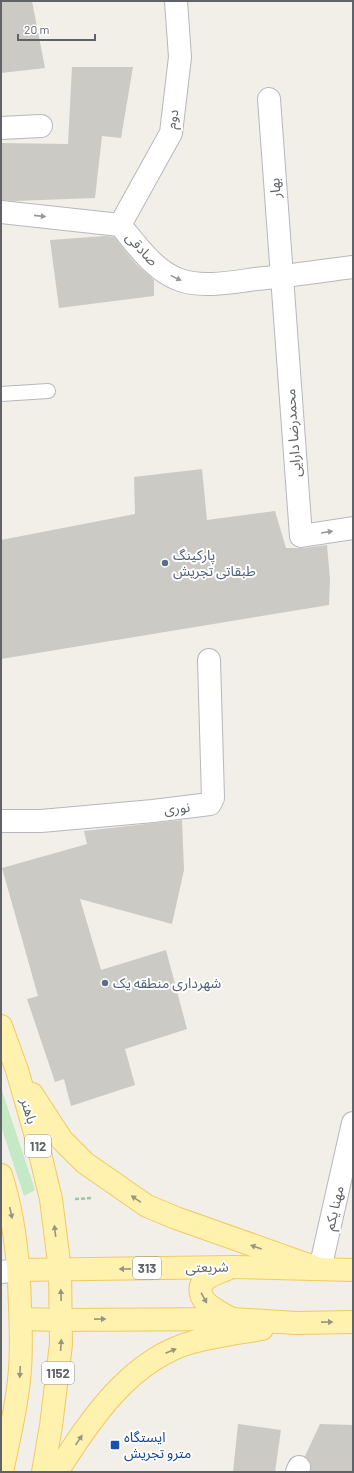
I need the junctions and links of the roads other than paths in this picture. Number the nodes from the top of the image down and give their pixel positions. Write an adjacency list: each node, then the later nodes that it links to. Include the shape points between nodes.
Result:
1 (176, 1): 6 (street, دوم, via 180,58 171,133)
2 (269, 99): 8 (street, بهار)
3 (41, 126): 4 (street)
4 (1, 128)
5 (1, 212): 6 (street, صادقی, one-way to 6)
6 (120, 225): 8 (street, صادقی, one-way to 8, via 153,264 180,280 197,284 223,283)
7 (353, 267): 8 (street, صادقی)
8 (282, 276): 11 (street, محمدرضا دارایی, one-way to 11, via 300,536)
9 (48, 391): 10 (lane)
10 (1, 394)
11 (353, 528)
12 (209, 660): 13 (street, نوری, via 213,798 210,804 41,821)
13 (1, 821)
14 (1, 1026): 15 (main road, باهنر / 112)
15 (17, 1070): 19 (main road, one-way to 15, via 147,1206 85,1163 62,1140 46,1119); 20 (main road, باهنر / 112, one-way to 15, via 51,1199)
16 (353, 1123): 19 (street, مهنا یکم)
17 (1, 1175): 22 (main road, one-way to 22, via 14,1226)
18 (234, 1267): 19 (main road, شریعتی / 313); 20 (main road, شریعتی / 313, one-way to 20); 24 (main road, one-way to 24, via 212,1275 203,1282 200,1290 202,1298 209,1306)
19 (320, 1269): 21 (main road, شریعتی / 313)
20 (60, 1270): 22 (main road, شریعتی); 25 (main road, 1152, one-way to 20)
21 (353, 1270)
22 (10, 1271): 23 (main road)
23 (21, 1319): 25 (main road); 28 (main road, one-way to 28, via 19,1380)
24 (232, 1319): 25 (main road, one-way to 24); 27 (main road)
25 (61, 1320): 29 (main road, 1152, one-way to 25, via 61,1351)
26 (353, 1322): 27 (main road, one-way to 26)
27 (296, 1323): 30 (main road, one-way to 27, via 111,1396 140,1369 192,1342)
28 (2, 1472)
29 (42, 1472)
30 (57, 1472)

